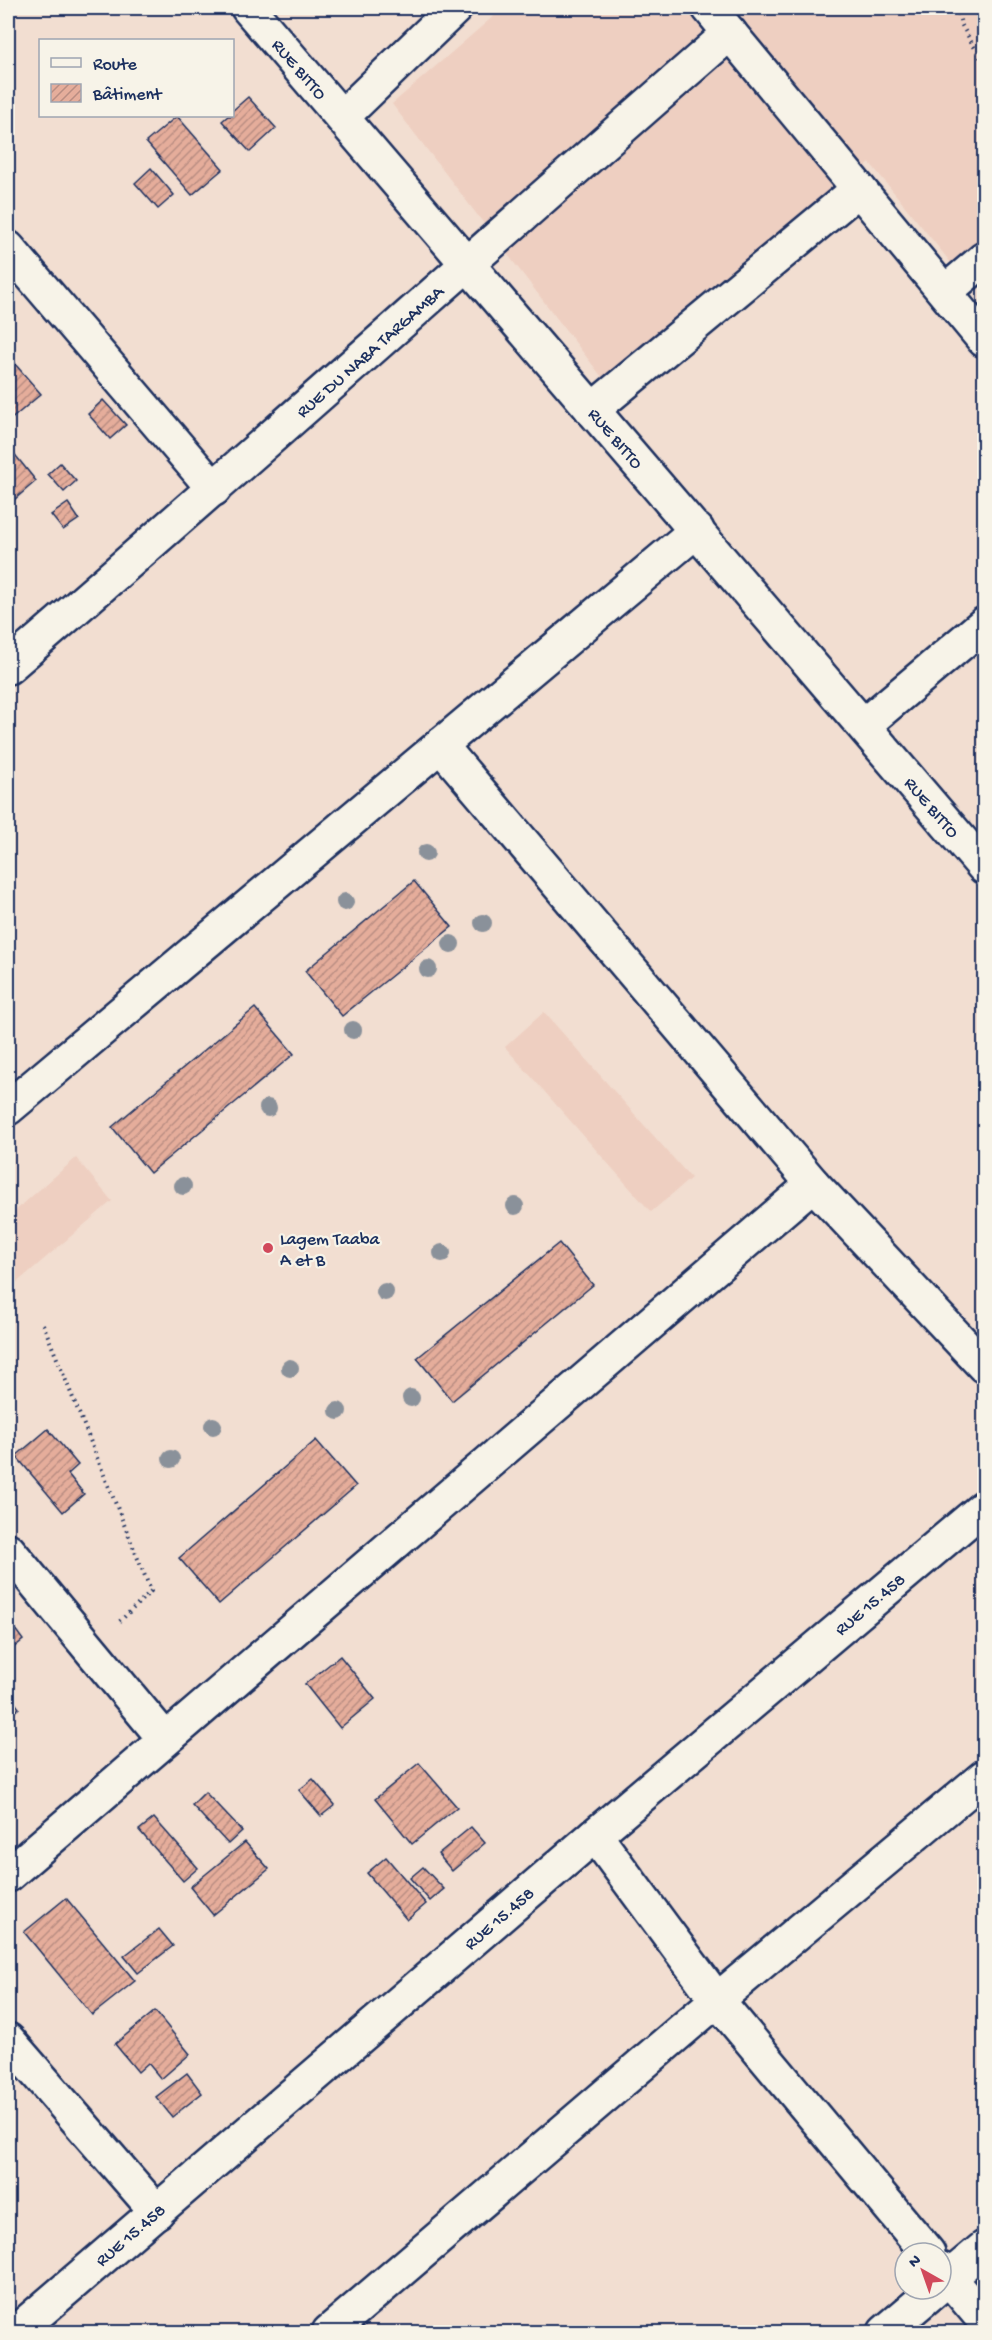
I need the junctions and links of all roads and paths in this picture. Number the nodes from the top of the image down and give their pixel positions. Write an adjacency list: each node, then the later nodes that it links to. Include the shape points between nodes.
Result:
1 (248, 8): 9 (street, RUE BITTO)
2 (455, 8): 9 (street)
3 (709, 8): 5 (street)
4 (957, 8): 7 (path, via 961,24)
5 (730, 33): 10 (street); 13 (street, RUE DU NABA TARGAMBA)
6 (984, 53): 7 (path)
7 (981, 58): 8 (path)
8 (984, 64)
9 (342, 117): 13 (street, RUE BITTO)
10 (860, 189): 14 (street); 16 (street)
11 (8, 248): 17 (street)
12 (984, 259): 14 (street)
13 (467, 262): 16 (street, RUE BITTO); 17 (street, RUE DU NABA TARGAMBA)
14 (945, 292): 15 (street)
15 (984, 340)
16 (592, 410): 18 (street, RUE BITTO)
17 (214, 489): 20 (street, RUE DU NABA TARGAMBA)
18 (697, 530): 21 (street, RUE BITTO); 22 (street)
19 (984, 624): 21 (street)
20 (8, 666)
21 (864, 725): 23 (street, RUE BITTO)
22 (440, 745): 24 (street); 25 (street)
23 (984, 867)
24 (8, 1108)
25 (813, 1184): 27 (street); 31 (street)
26 (43, 1324): 30 (path, via 151,1591)
27 (984, 1365)
28 (984, 1507): 33 (street, RUE 15.458)
29 (8, 1551): 30 (street)
30 (90, 1650): 31 (street)
31 (164, 1738): 34 (street)
32 (984, 1777): 35 (street)
33 (596, 1835): 35 (street); 37 (street, RUE 15.458)
34 (8, 1875)
35 (717, 2000): 38 (street); 45 (street)
36 (8, 2040): 37 (street)
37 (157, 2212): 44 (street, RUE 15.458)
38 (918, 2241)
39 (984, 2248): 40 (street)
40 (953, 2272)
41 (953, 2290): 43 (street)
42 (919, 2301): 46 (street)
43 (984, 2320)
44 (16, 2332)
45 (329, 2332)
46 (885, 2332)

